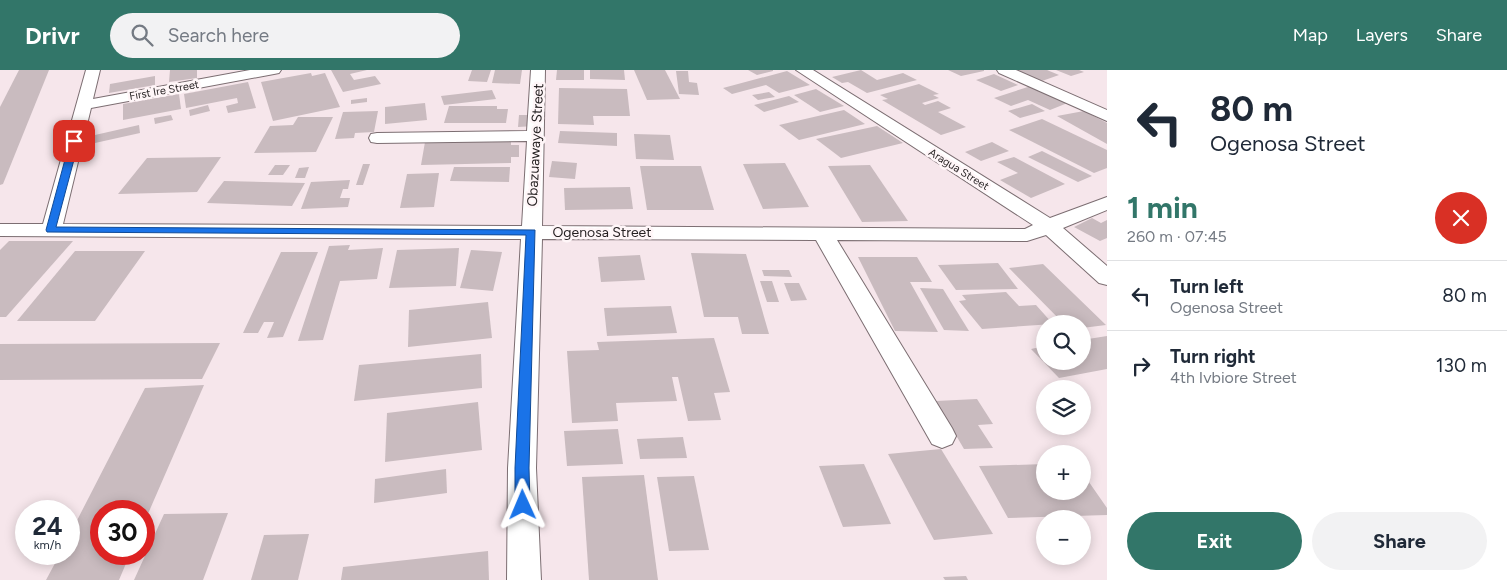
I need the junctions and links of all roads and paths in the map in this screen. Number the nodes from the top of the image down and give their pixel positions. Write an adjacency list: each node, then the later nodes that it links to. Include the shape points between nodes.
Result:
1 (93, 70): 6 (street)
2 (274, 70): 6 (street, First Ire Street)
3 (538, 70): 8 (street, Obazuawaye Street)
4 (803, 70): 11 (street, Aragua Street)
5 (1004, 70): 7 (street)
6 (84, 105): 13 (street)
7 (1107, 116)
8 (536, 136): 9 (street); 14 (street, Obazuawaye Street)
9 (377, 138)
10 (1107, 203): 11 (street, Ogenosa Street)
11 (1050, 227): 15 (street, Ogenosa Street, via 1027,235); 16 (street, Aragua Street)
12 (0, 230): 13 (street, Ogenosa Street)
13 (51, 230): 14 (street, Ogenosa Street)
14 (531, 232): 15 (street, Ogenosa Street); 18 (street, Obazuawaye Street, via 522,468)
15 (823, 234): 17 (street)
16 (1107, 278)
17 (942, 436)
18 (524, 580)

